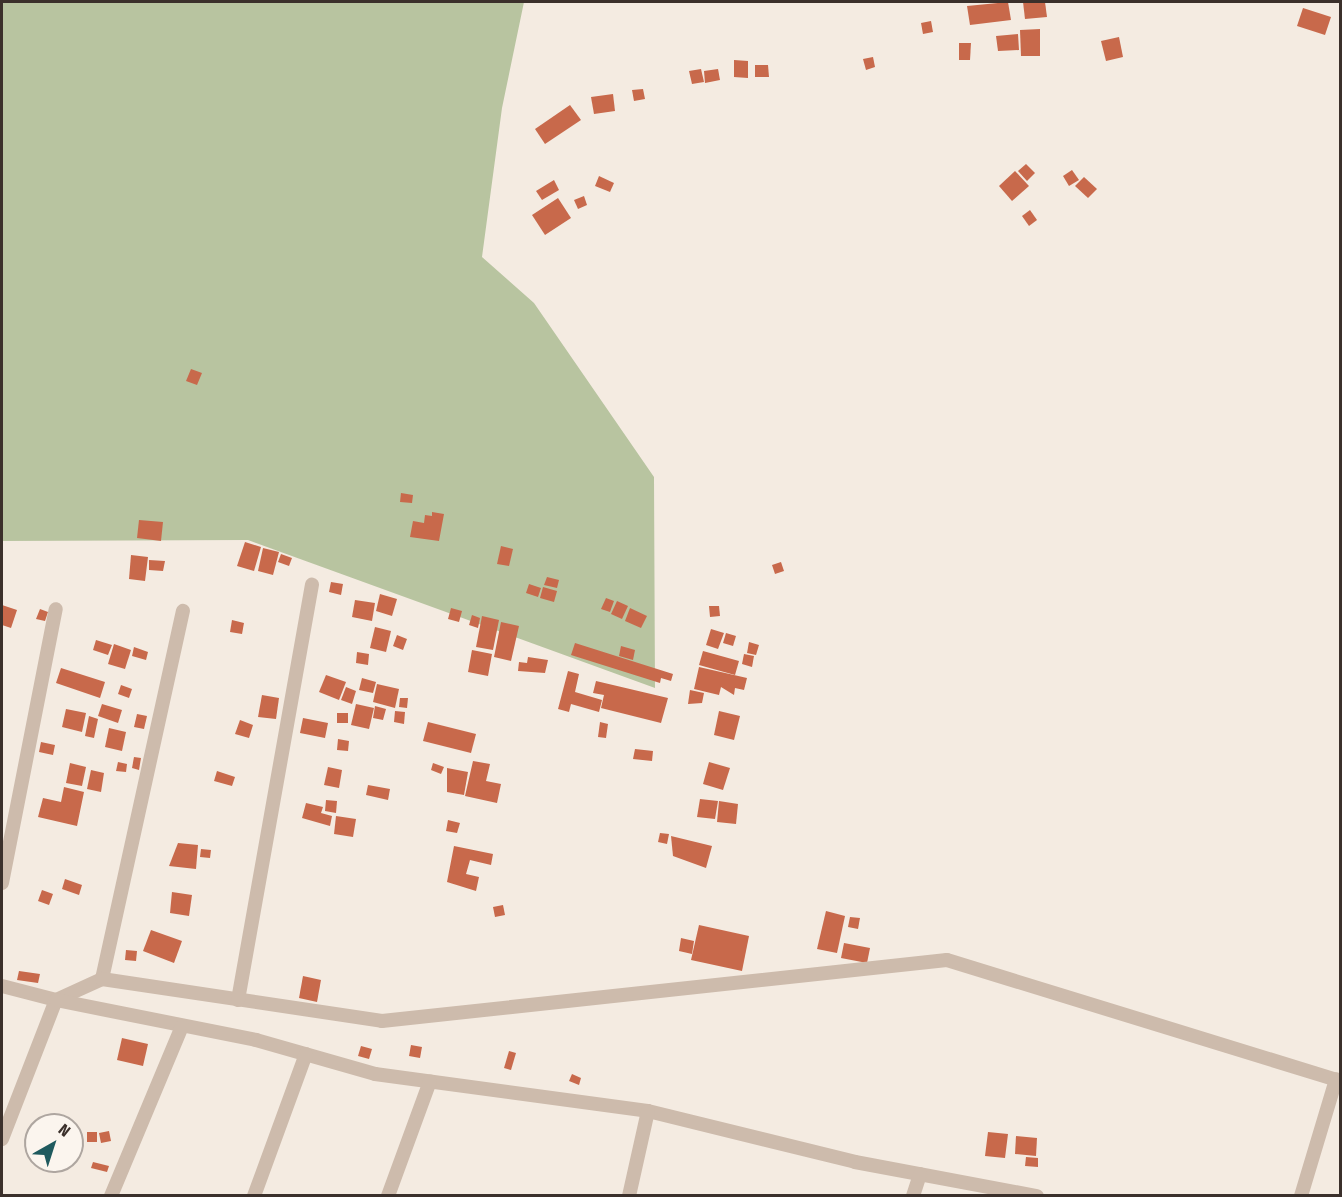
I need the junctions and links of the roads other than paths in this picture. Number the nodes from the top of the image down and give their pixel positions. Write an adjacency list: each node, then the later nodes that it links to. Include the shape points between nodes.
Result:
1 (312, 585): 8 (street)
2 (56, 609): 4 (street)
3 (183, 611): 5 (street)
4 (2, 883)
5 (102, 979): 7 (street); 8 (street)
6 (2, 986): 7 (street)
7 (56, 1000): 9 (street); 14 (street)
8 (238, 1000): 11 (street, via 382,1021 946,960)
9 (182, 1026): 10 (street); 16 (street)
10 (306, 1054): 12 (street, via 375,1074); 17 (street)
11 (1338, 1080): 22 (street)
12 (430, 1082): 13 (street); 18 (street)
13 (648, 1111): 15 (street); 19 (street)
14 (2, 1139)
15 (920, 1174): 20 (street); 21 (street)
16 (111, 1196)
17 (254, 1196)
18 (388, 1196)
19 (628, 1196)
20 (913, 1196)
21 (1037, 1196)
22 (1301, 1196)

